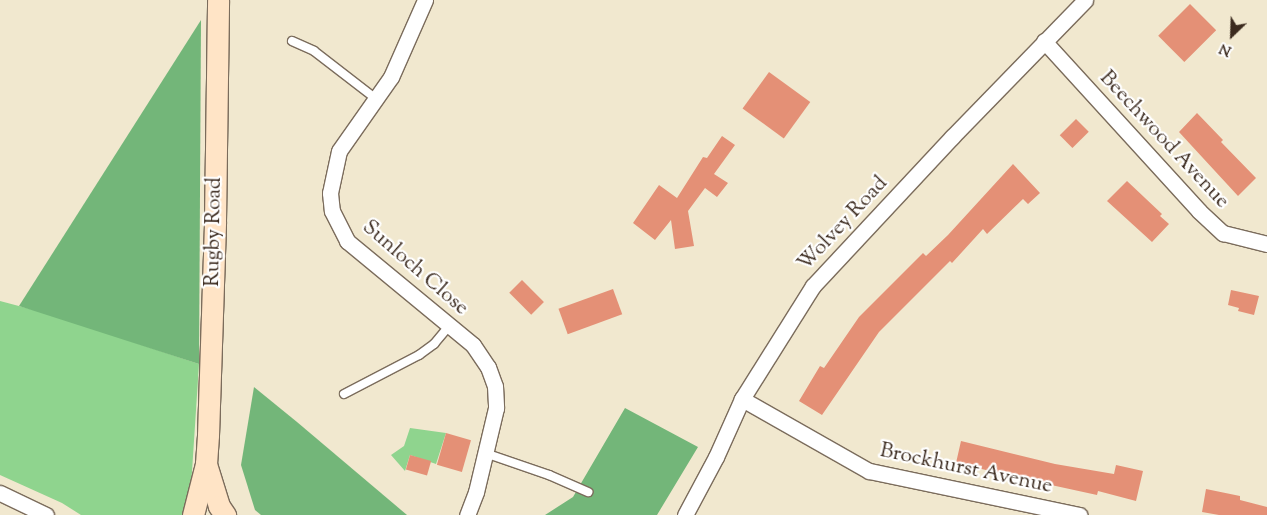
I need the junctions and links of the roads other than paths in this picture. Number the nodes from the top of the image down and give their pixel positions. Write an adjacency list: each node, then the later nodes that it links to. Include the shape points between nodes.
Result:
1 (218, 0): 12 (main road, Rugby Road, via 215,221)
2 (1085, 0): 5 (street, Wolvey Road)
3 (424, 2): 6 (street, Sunloch Close, via 391,77)
4 (292, 41): 6 (lane, via 314,51)
5 (1044, 42): 7 (street, Beechwood Avenue, via 1223,233); 10 (street, Wolvey Road, via 813,286)
6 (376, 99): 8 (street, Sunloch Close, via 339,151 330,193 332,211 347,241)
7 (1267, 244)
8 (450, 326): 9 (lane, via 419,355); 11 (street, Sunloch Close, via 473,345 488,367 495,386 496,408)
9 (344, 394)
10 (742, 400): 20 (street, Wolvey Road); 21 (street, Brockhurst Avenue, via 869,471)
11 (485, 453): 13 (lane, via 549,474); 19 (street, Sunloch Close)
12 (206, 464): 17 (main road, Rugby Road); 18 (main road, Rugby Road)
13 (588, 492)
14 (0, 493): 15 (street)
15 (22, 510): 16 (street)
16 (46, 515)
17 (193, 515)
18 (225, 515)
19 (467, 515)
20 (685, 515)
21 (1079, 515)

